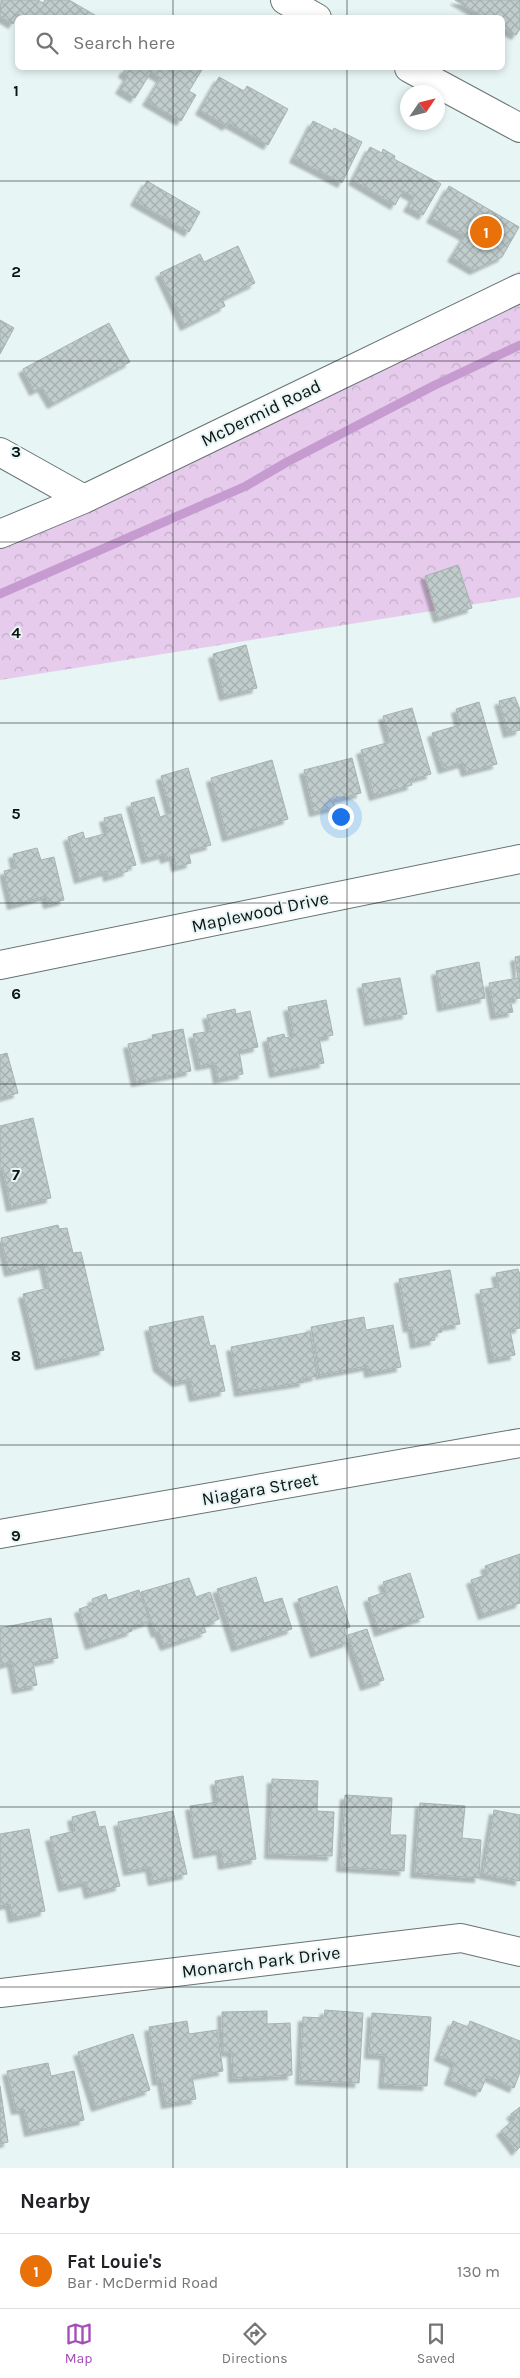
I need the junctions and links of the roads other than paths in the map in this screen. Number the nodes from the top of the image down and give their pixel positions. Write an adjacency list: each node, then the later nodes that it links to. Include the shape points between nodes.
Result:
1 (285, 0): 2 (street)
2 (312, 15)
3 (413, 70): 4 (street)
4 (520, 128)
5 (520, 288): 7 (street, McDermid Road)
6 (0, 452): 7 (street)
7 (84, 499): 8 (street, McDermid Road)
8 (0, 534)
9 (520, 858): 10 (street, Maplewood Drive)
10 (0, 965)
11 (520, 1443): 12 (street, Niagara Street)
12 (0, 1534)
13 (520, 1952): 14 (street, Monarch Park Drive, via 461,1938)
14 (0, 1993)

